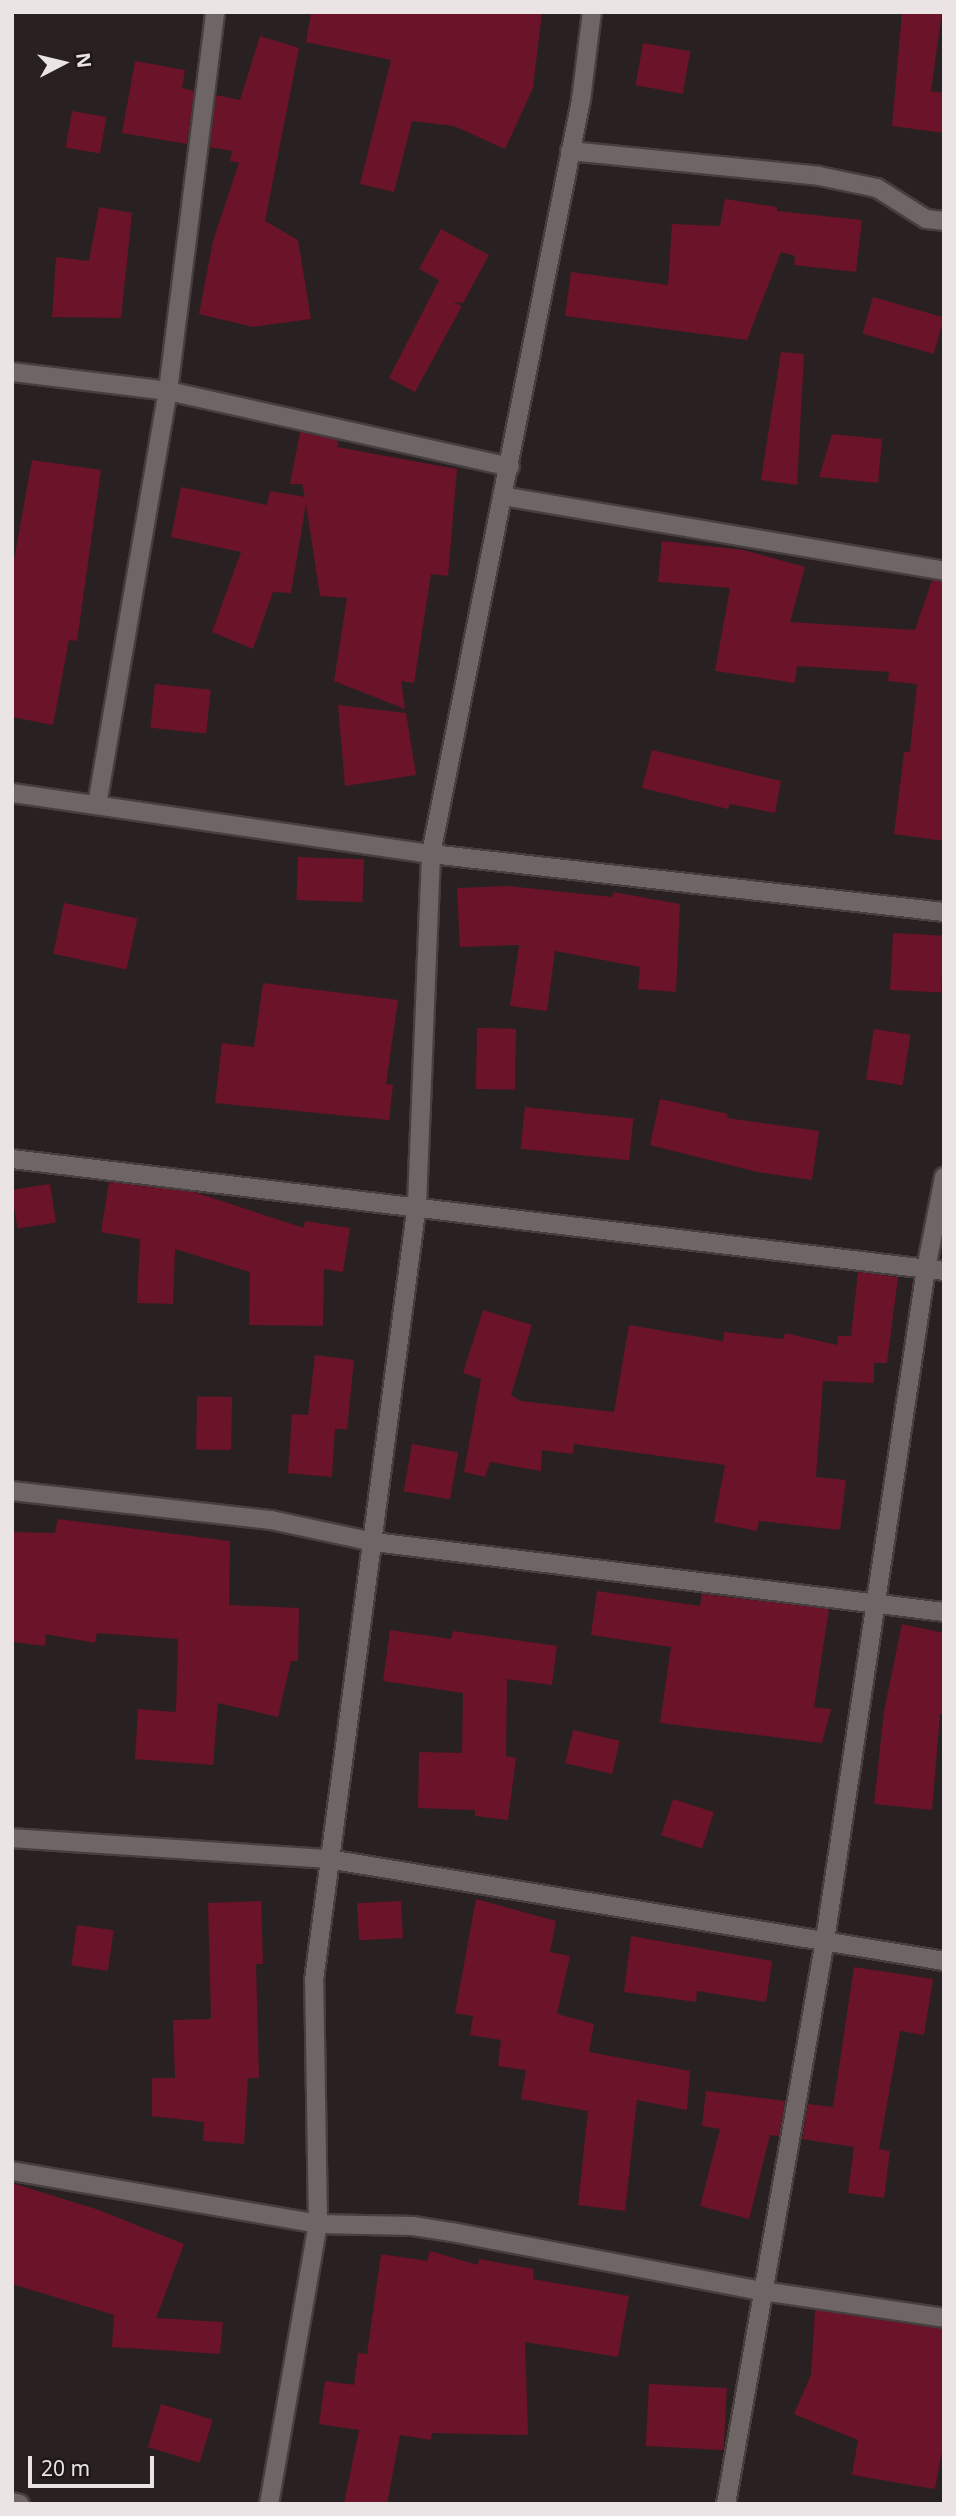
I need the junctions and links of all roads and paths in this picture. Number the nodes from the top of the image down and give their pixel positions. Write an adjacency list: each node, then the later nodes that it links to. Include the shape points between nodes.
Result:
1 (215, 12): 6 (street)
2 (592, 12): 3 (street)
3 (570, 151): 4 (street, via 819,176 877,188 926,219); 7 (street)
4 (944, 222)
5 (12, 372): 6 (street)
6 (167, 391): 7 (street); 11 (street)
7 (510, 467): 8 (street)
8 (502, 496): 9 (street); 12 (street)
9 (944, 571)
10 (12, 793): 11 (street)
11 (97, 805): 12 (street)
12 (431, 854): 13 (street); 16 (street)
13 (944, 912)
14 (12, 1159): 16 (street)
15 (944, 1178): 17 (street)
16 (417, 1204): 17 (street); 19 (street)
17 (935, 1270): 20 (street)
18 (12, 1491): 19 (street, via 271,1520)
19 (374, 1542): 20 (street); 23 (street)
20 (877, 1601): 21 (street); 24 (street)
21 (944, 1612)
22 (12, 1838): 23 (street)
23 (328, 1859): 24 (street); 27 (street, via 314,1980)
24 (825, 1940): 25 (street); 28 (street)
25 (944, 1961)
26 (12, 2171): 27 (street)
27 (318, 2224): 28 (street, via 426,2228); 32 (street)
28 (762, 2291): 29 (street); 33 (street)
29 (944, 2318)
30 (12, 2502): 31 (street)
31 (20, 2504)
32 (269, 2504)
33 (726, 2504)

